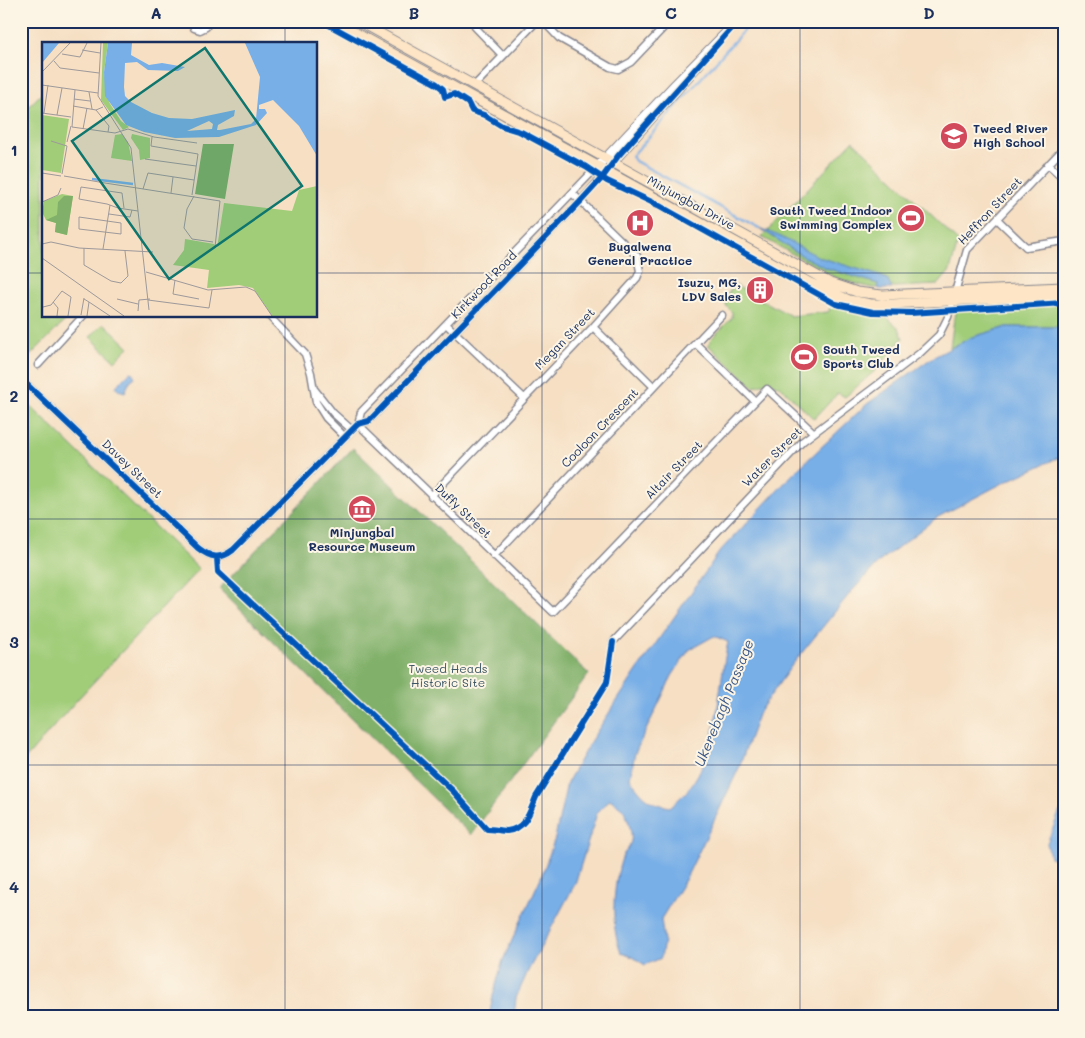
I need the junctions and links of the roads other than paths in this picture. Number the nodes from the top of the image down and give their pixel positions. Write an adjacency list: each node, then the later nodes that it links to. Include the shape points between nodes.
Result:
1 (191, 21): 2 (street, via 194,28 200,30)
2 (208, 21)
3 (334, 21): 12 (main road, Minjungbal Drive)
4 (358, 21): 11 (main road, Minjungbal Drive)
5 (473, 21): 10 (street)
6 (537, 21): 10 (street)
7 (543, 21): 8 (street, via 559,38 618,69 631,62)
8 (670, 21)
9 (737, 21): 14 (street, Kirkwood Road, via 675,84)
10 (502, 56): 11 (street)
11 (474, 86): 12 (main road); 14 (main road, Minjungbal Drive)
12 (465, 93): 16 (main road, Minjungbal Drive)
13 (1064, 148): 15 (street, Heffron Street)
14 (609, 161): 16 (street, Kirkwood Road); 17 (street, Kirkwood Road); 25 (main road, Minjungbal Drive, via 839,286 882,295)
15 (1048, 164): 18 (street); 21 (street, Heffron Street)
16 (598, 166): 17 (main road, Minjungbal Drive); 19 (street, Kirkwood Road)
17 (606, 171): 20 (street, Kirkwood Road); 25 (main road, Minjungbal Drive, via 838,296 871,304 891,304)
18 (1064, 179)
19 (572, 193): 20 (street, Megan Street); 29 (street, Kirkwood Road)
20 (580, 202): 30 (street, Megan Street, via 637,256 640,271); 31 (street, Kirkwood Road)
21 (997, 219): 22 (street, via 1026,247); 25 (street, Heffron Street, via 965,254)
22 (1064, 241)
23 (1064, 286): 25 (main road, Minjungbal Drive)
24 (1064, 295): 25 (main road, Minjungbal Drive)
25 (953, 296): 41 (street, Water Street, via 944,327 932,342)
26 (722, 315): 32 (street, Cooloon Crescent)
27 (81, 318): 33 (street)
28 (271, 318): 36 (street, via 306,354)
29 (446, 324): 31 (street); 39 (street, Kirkwood Road, via 361,412)
30 (593, 327): 35 (street); 37 (street, Megan Street)
31 (455, 332): 37 (street); 39 (street, Kirkwood Road, via 369,421)
32 (696, 344): 35 (street, Cooloon Crescent); 38 (street)
33 (38, 365)
34 (21, 378): 44 (street, Davey Street, via 198,548 217,558)
35 (654, 387): 45 (street, Cooloon Crescent)
36 (314, 389): 40 (street); 42 (street, via 319,409)
37 (524, 398): 43 (street, Megan Street)
38 (755, 401): 41 (street, Altair Street, via 767,389); 46 (street, Altair Street)
39 (358, 424): 40 (street, Kirkwood Road); 43 (street, Duffy Street)
40 (352, 430): 42 (street, Kirkwood Road)
41 (813, 432): 47 (street, Water Street)
42 (345, 437): 44 (street, Kirkwood Road)
43 (431, 496): 45 (street, Duffy Street)
44 (233, 550)
45 (494, 556): 46 (street, Duffy Street)
46 (553, 612)
47 (613, 642)

